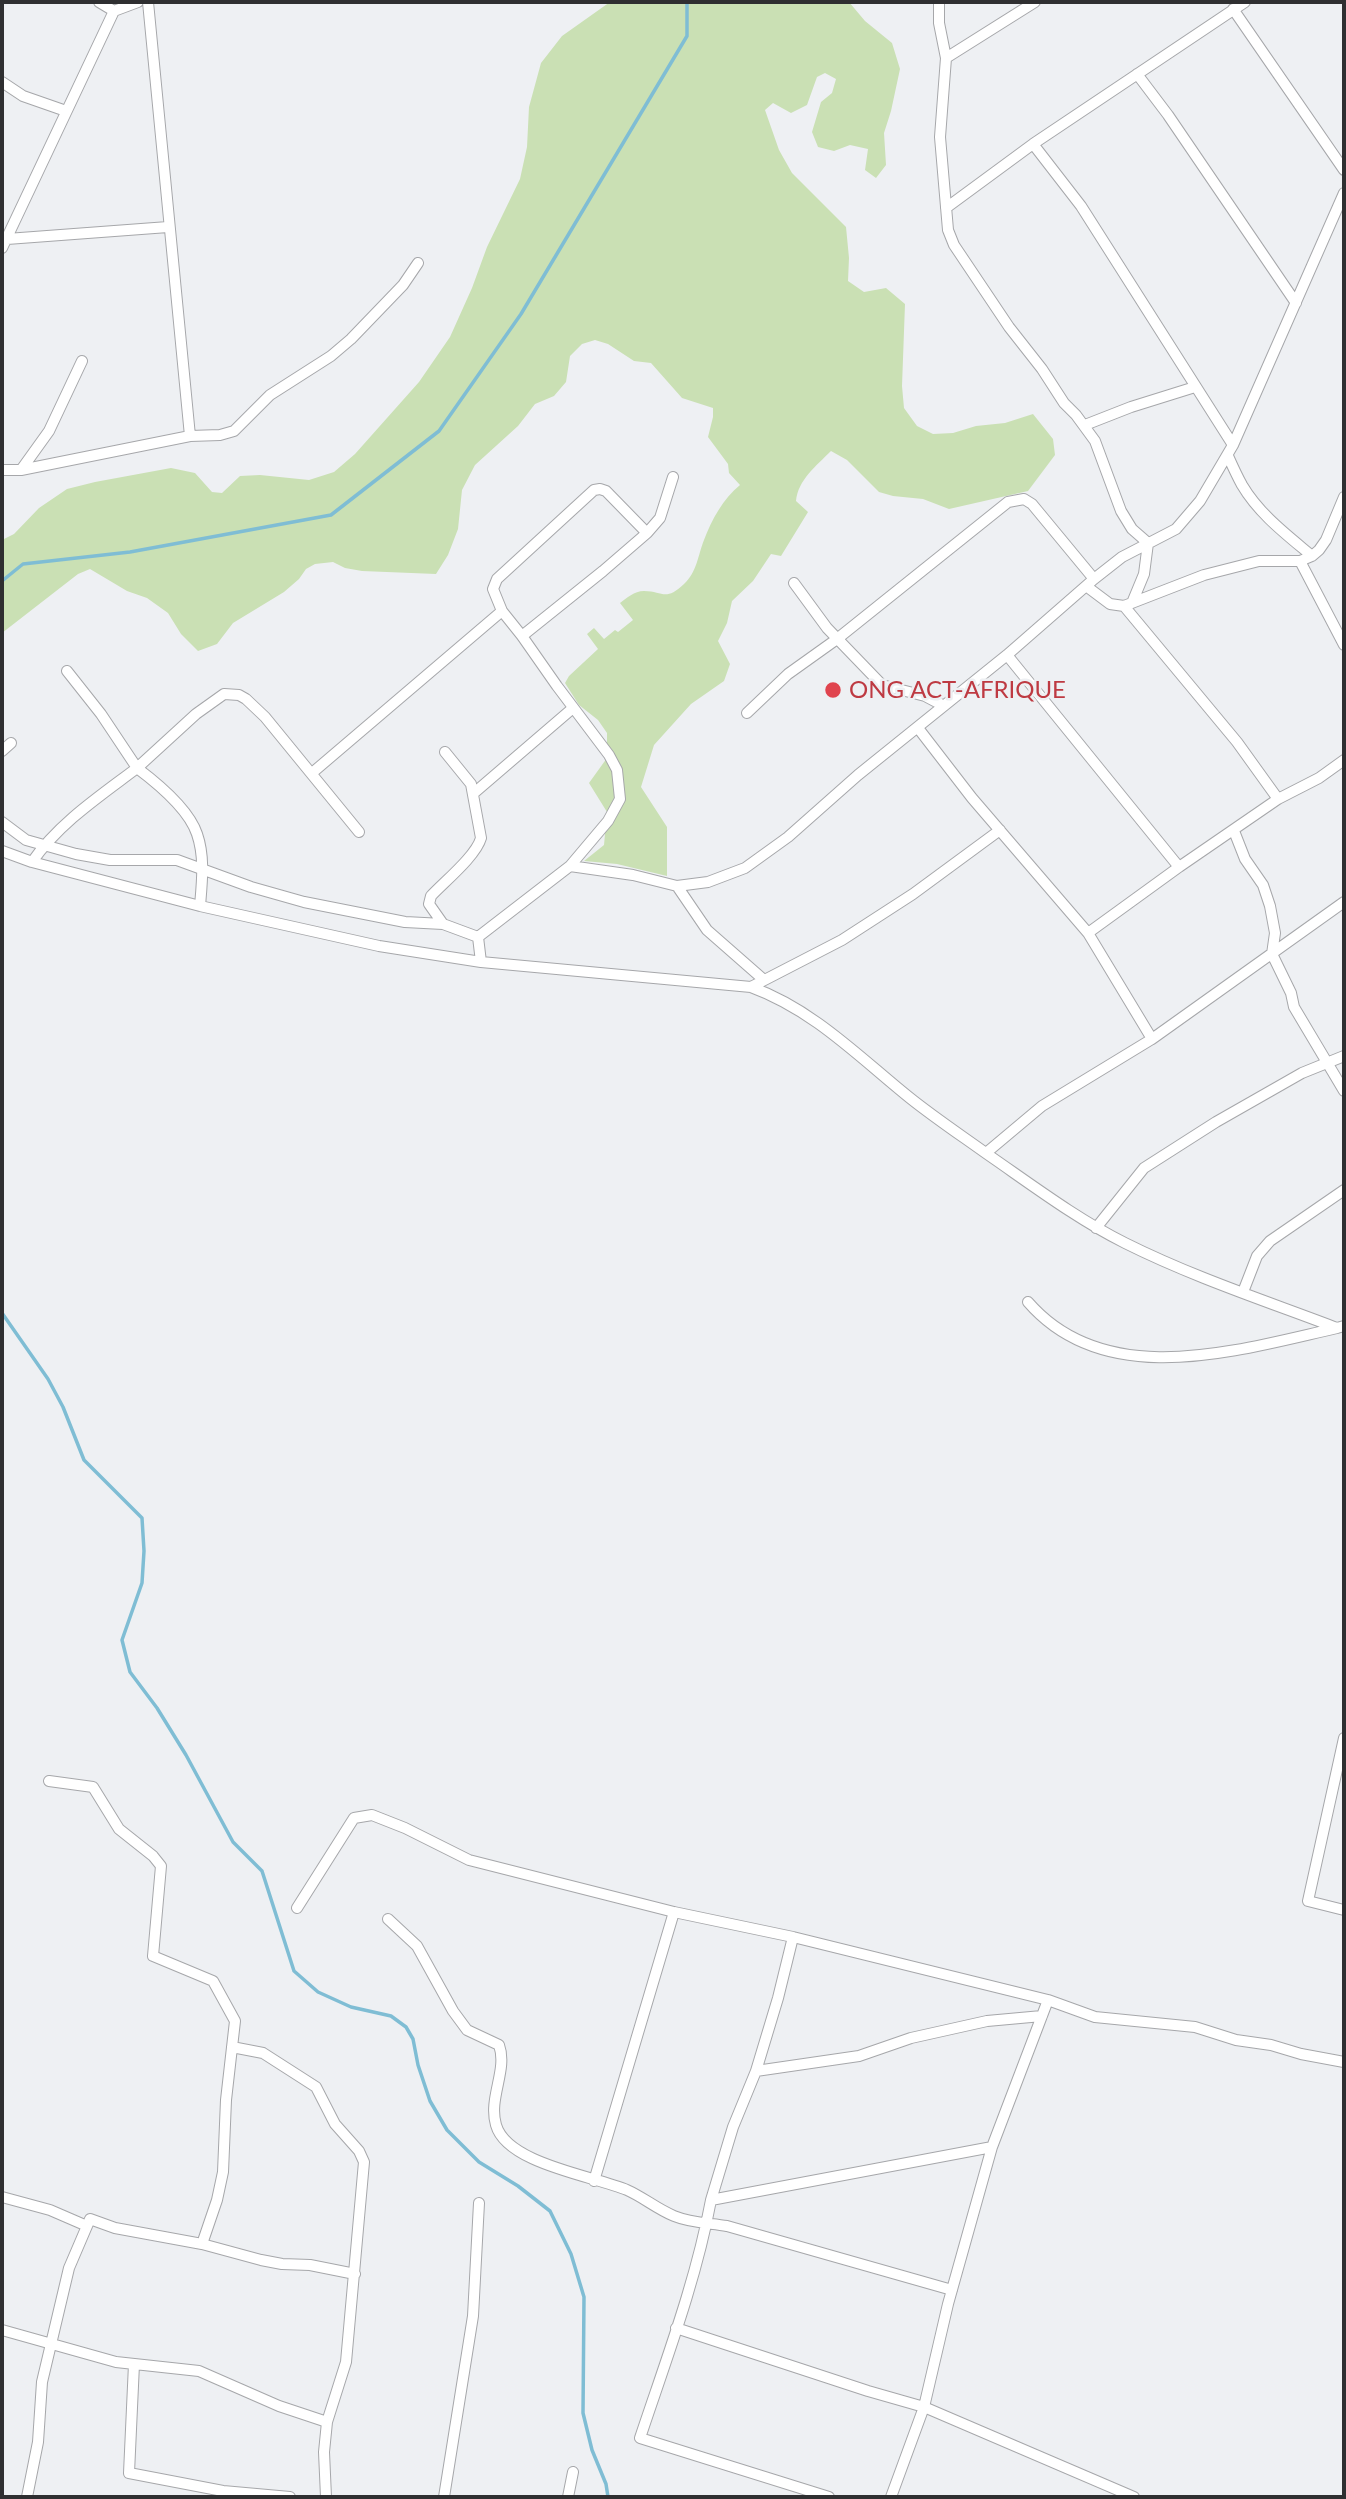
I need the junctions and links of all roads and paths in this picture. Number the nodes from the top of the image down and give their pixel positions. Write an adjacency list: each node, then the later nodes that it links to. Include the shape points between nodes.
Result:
1 (99, 2): 8 (street)
2 (138, 2): 8 (street)
3 (148, 2): 17 (street)
4 (939, 2): 9 (street)
5 (1035, 2): 9 (street)
6 (1245, 2): 7 (street)
7 (1233, 9): 10 (street); 14 (street)
8 (114, 11): 12 (street)
9 (946, 58): 16 (street, via 940,137)
10 (1137, 74): 13 (street); 20 (street)
11 (2, 82): 12 (street, via 42,104)
12 (66, 111): 18 (street)
13 (1033, 144): 16 (street); 22 (street, via 1082,206)
14 (1344, 170)
15 (1344, 193): 20 (street)
16 (946, 208): 23 (street, via 954,245 1064,404)
17 (168, 228): 18 (street); 24 (street)
18 (4, 244)
19 (418, 263): 24 (street, via 403,285 331,356 270,395 233,430)
20 (1296, 303): 25 (street)
21 (82, 361): 27 (street, via 49,431)
22 (1195, 387): 23 (street); 25 (street)
23 (1085, 425): 31 (street, via 1126,521)
24 (190, 436): 27 (street)
25 (1230, 450): 31 (street, via 1188,518); 32 (street, via 1242,486 1252,499)
26 (2, 470): 27 (street)
27 (21, 470)
28 (673, 477): 30 (street, via 660,518)
29 (1344, 497): 32 (street, via 1326,540)
30 (647, 533): 37 (street, via 606,491 594,490 498,579 493,589); 38 (street)
31 (1148, 543): 35 (street); 36 (street, via 1144,574)
32 (1312, 556): 33 (street)
33 (1300, 561): 36 (street, via 1259,562 1204,575); 40 (street)
34 (794, 583): 39 (street)
35 (1090, 583): 36 (street, via 1101,600); 39 (street, via 1032,503 1016,499); 41 (street)
36 (1128, 604): 52 (street)
37 (502, 611): 38 (street); 50 (street)
38 (522, 636): 44 (street)
39 (837, 639): 43 (street, via 882,685); 45 (street, via 788,674)
40 (1344, 645)
41 (1007, 655): 43 (street); 62 (street)
42 (67, 671): 49 (street)
43 (944, 706): 46 (street)
44 (573, 708): 51 (street); 60 (street, via 617,770 620,799 608,821)
45 (747, 713)
46 (918, 728): 54 (street); 63 (street, via 760,859 727,876)
47 (445, 751): 51 (street, via 468,778)
48 (1344, 760): 52 (street)
49 (138, 768): 50 (street, via 197,714 231,694 246,699); 57 (street); 61 (street, via 169,795 194,827)
50 (312, 773): 56 (street)
51 (474, 793): 66 (street, via 480,844 429,900)
52 (1278, 799): 55 (street)
53 (2, 822): 57 (street, via 20,837)
54 (1000, 830): 67 (street); 71 (street, via 842,940)
55 (1234, 831): 62 (street); 69 (street, via 1270,906 1275,933)
56 (359, 832)
57 (43, 845): 59 (street); 61 (street, via 98,859 177,860)
58 (2, 851): 59 (street)
59 (32, 862): 65 (street)
60 (570, 866): 63 (street); 68 (street)
61 (203, 867): 65 (street); 66 (street, via 304,902 405,922)
62 (1179, 867): 67 (street)
63 (677, 886): 71 (street, via 707,930)
64 (1344, 902): 69 (street)
65 (200, 906): 70 (street, via 379,946)
66 (443, 924): 68 (street)
67 (1088, 933): 73 (street)
68 (478, 937): 70 (street)
69 (1272, 954): 73 (street); 75 (street, via 1294,1007)
70 (481, 962): 72 (street)
71 (764, 980): 72 (street)
72 (751, 987): 77 (street, via 789,1003 844,1041)
73 (1152, 1039): 77 (street, via 1042,1106)
74 (1344, 1056): 75 (street)
75 (1326, 1063): 76 (street); 79 (street, via 1216,1122 1144,1168)
76 (1344, 1091)
77 (986, 1153): 79 (street)
78 (1344, 1190): 80 (street, via 1270,1241 1257,1256)
79 (1096, 1227): 80 (street)
80 (1243, 1292): 82 (street)
81 (1028, 1302): 82 (street, via 1067,1336 1126,1356 1203,1356)
82 (1340, 1327)
83 (1344, 1738): 86 (street, via 1308,1901)
84 (49, 1781): 92 (street, via 93,1787 119,1829 160,1866 153,1956 213,1981 236,2021)
85 (297, 1908): 87 (street, via 354,1818 372,1815 469,1860)
86 (1344, 1910)
87 (674, 1912): 89 (street); 96 (street)
88 (388, 1919): 96 (street, via 417,1946 467,2030 499,2045 503,2056 495,2094 495,2124 503,2138 544,2163)
89 (793, 1937): 90 (street); 94 (street)
90 (1048, 2000): 91 (street); 93 (street, via 1094,2017 1195,2028)
91 (1042, 2016): 94 (street, via 987,2021 911,2038 859,2056); 95 (street)
92 (232, 2047): 102 (street, via 223,2172); 103 (street, via 263,2053 316,2087 335,2124 359,2151 365,2171)
93 (1344, 2062)
94 (757, 2071): 98 (street, via 733,2127)
95 (992, 2147): 98 (street); 104 (street)
96 (594, 2181): 100 (street, via 625,2189 677,2217)
97 (2, 2197): 101 (street)
98 (711, 2200): 100 (street)
99 (479, 2203): 115 (street, via 473,2316)
100 (707, 2223): 104 (street); 105 (street)
101 (87, 2226): 102 (street, via 90,2219); 107 (street, via 69,2268)
102 (202, 2244): 103 (street, via 261,2260)
103 (355, 2274): 110 (street, via 346,2362)
104 (952, 2291): 109 (street)
105 (676, 2328): 109 (street); 117 (street, via 640,2438)
106 (2, 2330): 107 (street)
107 (52, 2343): 108 (street); 112 (street, via 42,2382 38,2442)
108 (134, 2364): 110 (street, via 198,2371); 113 (street, via 129,2473 223,2491)
109 (923, 2407): 118 (street); 119 (street)
110 (327, 2422): 114 (street)
111 (573, 2472): 116 (street)
112 (27, 2497)
113 (290, 2497)
114 (326, 2497)
115 (444, 2497)
116 (568, 2497)
117 (829, 2497)
118 (891, 2497)
119 (1134, 2497)

